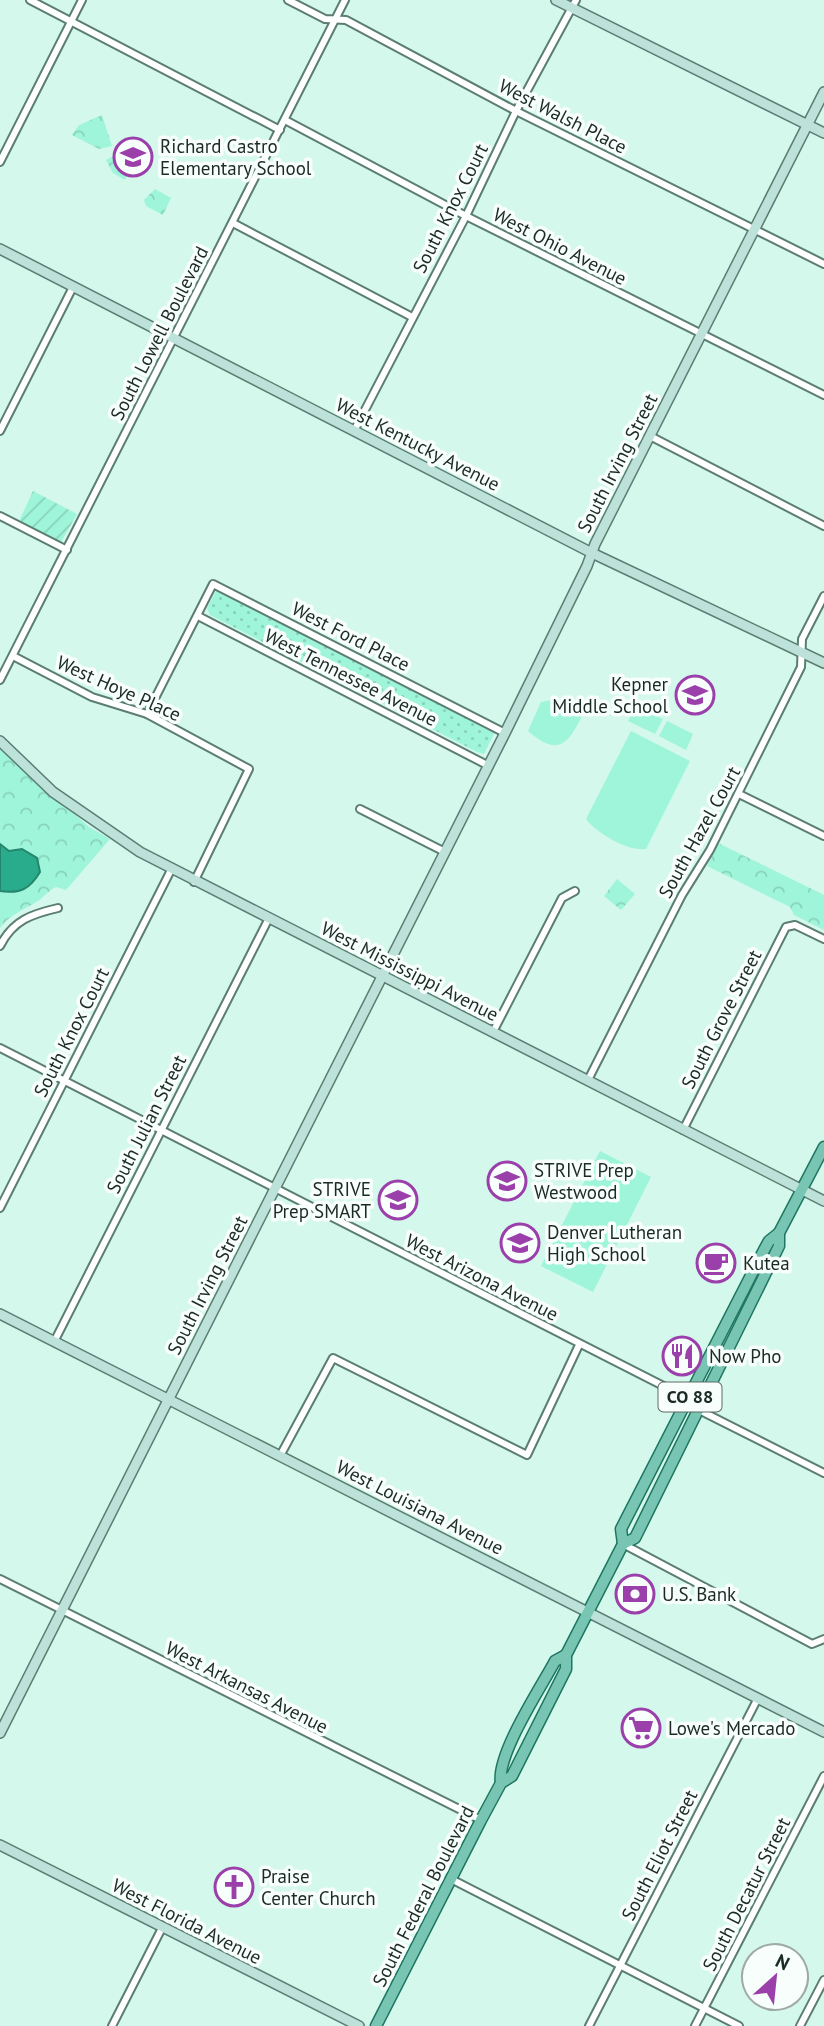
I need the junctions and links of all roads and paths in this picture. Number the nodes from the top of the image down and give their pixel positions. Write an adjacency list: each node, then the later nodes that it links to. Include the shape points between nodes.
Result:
1 (30, 0): 8 (street)
2 (82, 0): 8 (street)
3 (288, 0): 7 (street, West Walsh Place, via 325,19)
4 (345, 0): 7 (street, South Lowell Boulevard)
5 (556, 0): 6 (street)
6 (574, 4): 10 (street, South Knox Court); 12 (street)
7 (336, 19): 10 (street, West Walsh Place, via 346,20); 11 (street, South Lowell Boulevard)
8 (71, 21): 13 (street); 15 (street)
9 (824, 92): 12 (street, South Irving Street)
10 (516, 111): 16 (street, South Knox Court); 18 (street, West Walsh Place)
11 (285, 120): 13 (street, South Lowell Boulevard); 16 (street, West Ohio Avenue)
12 (807, 124): 14 (street); 18 (street, South Irving Street)
13 (279, 130): 17 (street, South Lowell Boulevard)
14 (824, 133)
15 (0, 162)
16 (466, 216): 22 (street, South Knox Court); 23 (street, West Ohio Avenue)
17 (233, 223): 22 (street); 24 (street, South Lowell Boulevard)
18 (755, 229): 20 (street, West Walsh Place); 23 (street, South Irving Street)
19 (0, 249): 21 (street, West Kentucky Avenue)
20 (824, 264)
21 (73, 287): 24 (street, West Kentucky Avenue); 26 (street)
22 (412, 317): 27 (street, South Knox Court)
23 (702, 332): 25 (street, West Ohio Avenue); 28 (street, South Irving Street)
24 (173, 338): 27 (street, West Kentucky Avenue); 31 (street, South Lowell Boulevard)
25 (824, 395)
26 (0, 431)
27 (354, 431): 32 (street, West Kentucky Avenue)
28 (650, 436): 30 (street); 32 (street, South Irving Street)
29 (0, 516): 31 (street)
30 (824, 526)
31 (67, 550): 36 (street, South Lowell Boulevard)
32 (592, 553): 35 (street, West Kentucky Avenue); 40 (street, South Irving Street)
33 (824, 596): 35 (street, South Hazel Court, via 802,639)
34 (198, 616): 39 (street); 40 (street, West Ford Place, via 214,584); 42 (street, West Tennessee Avenue)
35 (802, 651): 37 (street, West Kentucky Avenue); 43 (street, South Hazel Court, via 801,667)
36 (13, 656): 38 (street, South Lowell Boulevard); 39 (street, West Hoye Place, via 92,697)
37 (824, 663)
38 (0, 680)
39 (147, 714): 48 (street, West Hoye Place, via 249,769)
40 (505, 733): 42 (street, South Irving Street)
41 (0, 741): 47 (street, West Mississippi Avenue, via 81,814)
42 (489, 766): 46 (street, South Irving Street)
43 (739, 794): 45 (street); 58 (street, South Hazel Court)
44 (360, 809): 46 (street)
45 (824, 836)
46 (445, 852): 54 (street, South Irving Street)
47 (172, 870): 48 (street, West Mississippi Avenue); 57 (street, South Knox Court)
48 (194, 882): 51 (street, West Mississippi Avenue)
49 (575, 891): 55 (street, via 562,898)
50 (58, 908): 53 (street, via 27,915)
51 (268, 920): 54 (street, West Mississippi Avenue); 59 (street, South Julian Street)
52 (824, 939): 60 (street, South Grove Street, via 800,926 783,932)
53 (0, 946)
54 (383, 975): 55 (street, West Mississippi Avenue); 62 (street, South Irving Street)
55 (493, 1032): 58 (street, West Mississippi Avenue)
56 (0, 1048): 57 (street, West Arizona Avenue)
57 (64, 1080): 59 (street, West Arizona Avenue); 65 (street, South Knox Court)
58 (588, 1080): 60 (street, West Mississippi Avenue)
59 (161, 1130): 62 (street, West Arizona Avenue); 68 (street, South Julian Street)
60 (683, 1130): 63 (street, West Mississippi Avenue)
61 (824, 1147): 63 (main road, South Federal Boulevard / CO 88)
62 (276, 1188): 69 (street, West Arizona Avenue); 70 (street, South Irving Street)
63 (802, 1190): 64 (street, West Mississippi Avenue); 66 (main road, South Federal Boulevard / CO 88)
64 (824, 1202)
65 (0, 1208)
66 (779, 1233): 71 (main road, South Federal Boulevard / CO 88, via 764,1250); 72 (main road, South Federal Boulevard / CO 88, via 779,1246)
67 (0, 1314): 68 (street, West Louisiana Avenue)
68 (54, 1342): 70 (street, West Louisiana Avenue)
69 (579, 1345): 71 (street, West Arizona Avenue); 73 (street, via 527,1455 333,1358)
70 (169, 1398): 73 (street, West Louisiana Avenue); 77 (street, South Irving Street)
71 (689, 1399): 75 (main road, South Federal Boulevard / CO 88, via 621,1529)
72 (697, 1409): 74 (street); 75 (main road, South Federal Boulevard / CO 88, via 635,1538)
73 (280, 1456): 78 (street, West Louisiana Avenue)
74 (824, 1473)
75 (623, 1544): 78 (main road, South Federal Boulevard / CO 88); 79 (street, via 812,1644)
76 (0, 1580): 77 (street, West Arkansas Avenue)
77 (62, 1611): 82 (street, South Irving Street); 84 (street, West Arkansas Avenue)
78 (589, 1612): 80 (street, West Louisiana Avenue); 84 (main road, South Federal Boulevard / CO 88, via 512,1776 501,1783)
79 (824, 1639)
80 (758, 1698): 81 (street, West Louisiana Avenue); 88 (street, South Eliot Street)
81 (824, 1732)
82 (0, 1733)
83 (824, 1776): 90 (street, South Decatur Street)
84 (481, 1821): 86 (main road, South Federal Boulevard / CO 88)
85 (0, 1844): 87 (street, West Florida Avenue)
86 (451, 1879): 88 (street); 93 (main road, South Federal Boulevard / CO 88)
87 (162, 1928): 91 (street); 92 (street, West Florida Avenue)
88 (620, 1965): 90 (street); 94 (street, South Eliot Street)
89 (824, 1980): 97 (street)
90 (704, 2008): 95 (street, South Decatur Street); 96 (street)
91 (112, 2026)
92 (359, 2026)
93 (376, 2026)
94 (589, 2026)
95 (695, 2026)
96 (739, 2026)
97 (800, 2026)

